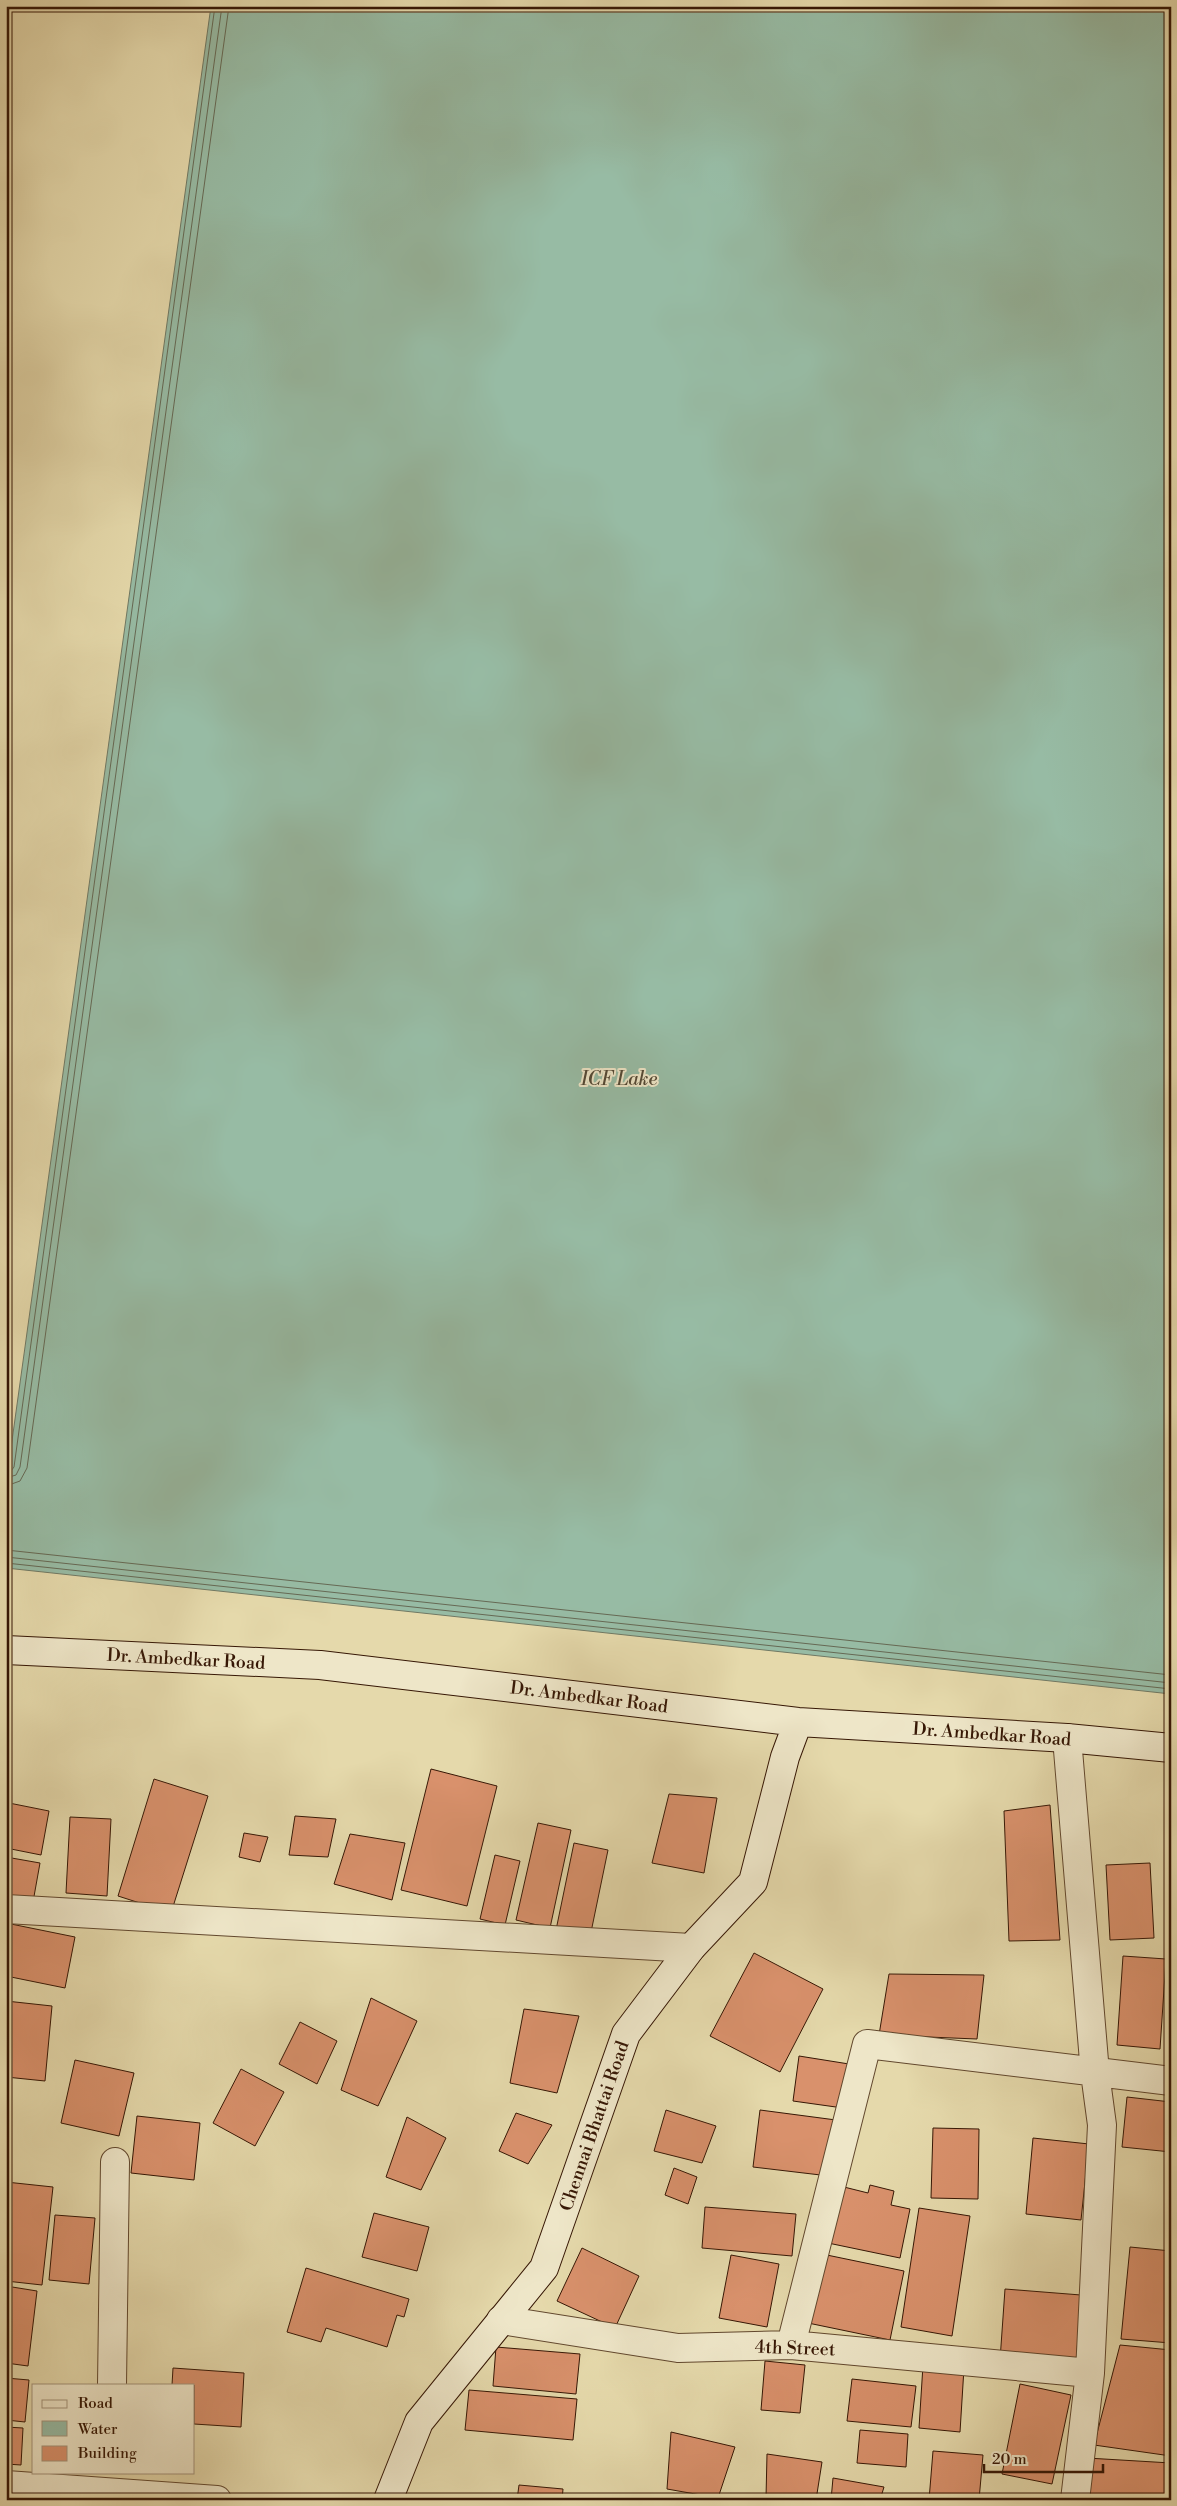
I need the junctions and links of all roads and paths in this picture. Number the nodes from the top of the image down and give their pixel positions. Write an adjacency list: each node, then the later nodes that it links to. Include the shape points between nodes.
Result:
1 (6, 1650): 2 (street, Dr. Ambedkar Road, via 320,1665)
2 (798, 1722): 3 (street, Dr. Ambedkar Road); 6 (street, Chennai Bhattai Road, via 785,1756 753,1882)
3 (1067, 1738): 4 (street, Dr. Ambedkar Road); 7 (street)
4 (1171, 1748)
5 (6, 1909): 6 (street)
6 (691, 1948): 10 (street, Chennai Bhattai Road, via 626,2034 544,2268)
7 (1095, 2073): 8 (street); 11 (street, via 867,2044); 12 (street, via 1102,2125)
8 (1171, 2081)
9 (115, 2162): 13 (street)
10 (501, 2320): 11 (street, 4th Street, via 678,2348); 17 (street, Chennai Bhattai Road, via 419,2422)
11 (791, 2344): 12 (street, 4th Street)
12 (1090, 2373): 18 (street)
13 (112, 2384)
14 (110, 2483): 15 (street); 16 (street)
15 (15, 2490)
16 (217, 2500)
17 (388, 2500)
18 (1075, 2500)

